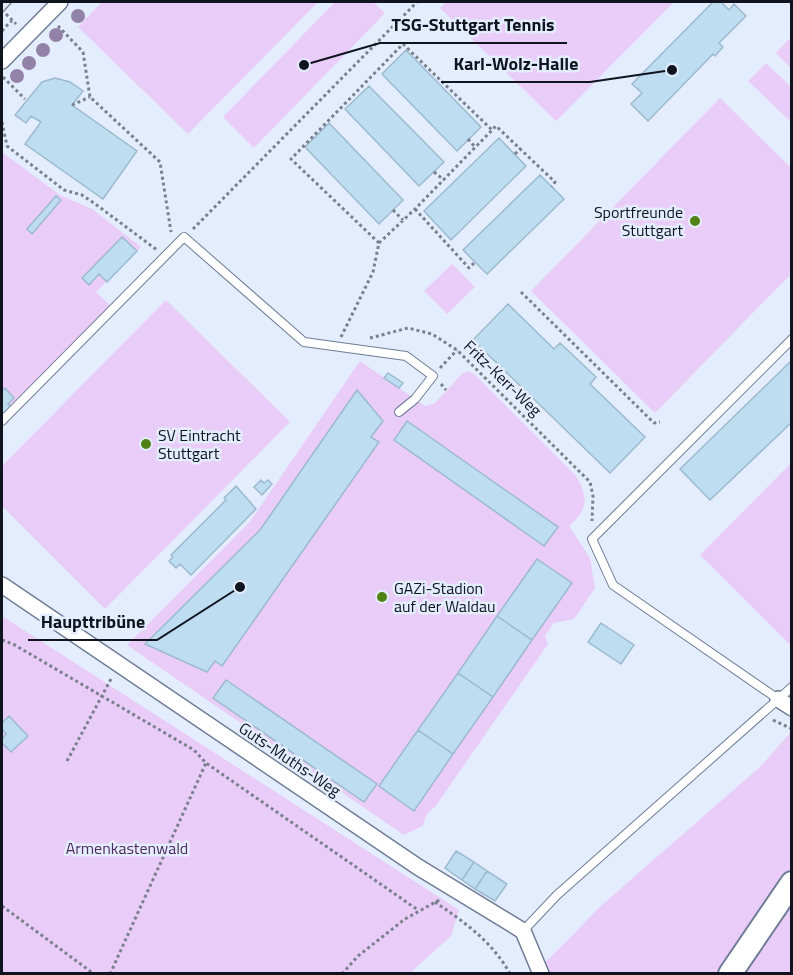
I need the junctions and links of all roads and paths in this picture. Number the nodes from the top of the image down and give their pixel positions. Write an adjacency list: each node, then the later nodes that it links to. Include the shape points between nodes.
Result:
1 (60, 2): 9 (street)
2 (417, 2): 27 (path)
3 (6, 14): 4 (path)
4 (12, 20): 6 (path); 7 (path)
5 (53, 20): 12 (path, via 83,52)
6 (22, 29)
7 (2, 31)
8 (390, 58): 10 (path); 16 (path, via 403,44); 28 (path, via 291,159)
9 (2, 61)
10 (394, 62)
11 (2, 76): 13 (path)
12 (90, 97): 14 (path); 29 (path, via 160,162)
13 (25, 99)
14 (72, 105)
15 (2, 122): 30 (path, via 7,146 64,190 94,202)
16 (492, 130): 18 (path); 19 (path, via 496,126)
17 (468, 139): 18 (path)
18 (476, 147): 22 (path)
19 (521, 148): 20 (path); 23 (path, via 555,182)
20 (515, 154)
21 (434, 172): 22 (path)
22 (444, 180): 24 (path)
23 (552, 187)
24 (415, 209): 26 (path); 31 (path, via 438,229 469,268)
25 (393, 210): 26 (path)
26 (404, 220): 28 (path)
27 (184, 237): 29 (lane); 35 (lane, via 304,342)
28 (379, 243): 35 (path, via 373,272)
29 (173, 248): 30 (lane)
30 (165, 256): 39 (lane)
31 (475, 262)
32 (521, 292): 40 (path, via 654,423)
33 (367, 339): 36 (path, Fritz-Kerr-Weg, via 408,328 432,334)
34 (792, 339): 41 (lane)
35 (336, 347): 38 (lane, via 406,356 433,376)
36 (458, 350): 37 (path); 41 (path, Fritz-Kerr-Weg, via 590,482)
37 (446, 362)
38 (399, 412)
39 (2, 421)
40 (660, 422)
41 (592, 539): 47 (lane, via 613,585)
42 (2, 585): 44 (street, Guts-Muths-Weg)
43 (2, 640): 46 (path)
44 (119, 666): 46 (path); 54 (street, Guts-Muths-Weg, via 418,867)
45 (792, 687): 47 (lane)
46 (102, 696): 49 (path); 50 (path, via 194,750)
47 (778, 699): 48 (street); 54 (lane, via 557,895)
48 (792, 708)
49 (67, 761)
50 (206, 764): 53 (path); 56 (path)
51 (792, 883): 60 (main road)
52 (2, 906): 55 (path)
53 (418, 910): 57 (path, via 358,956); 58 (path, via 435,902 471,926)
54 (523, 931): 59 (street)
55 (94, 974)
56 (110, 974)
57 (342, 974)
58 (510, 974)
59 (541, 974)
60 (730, 974)

